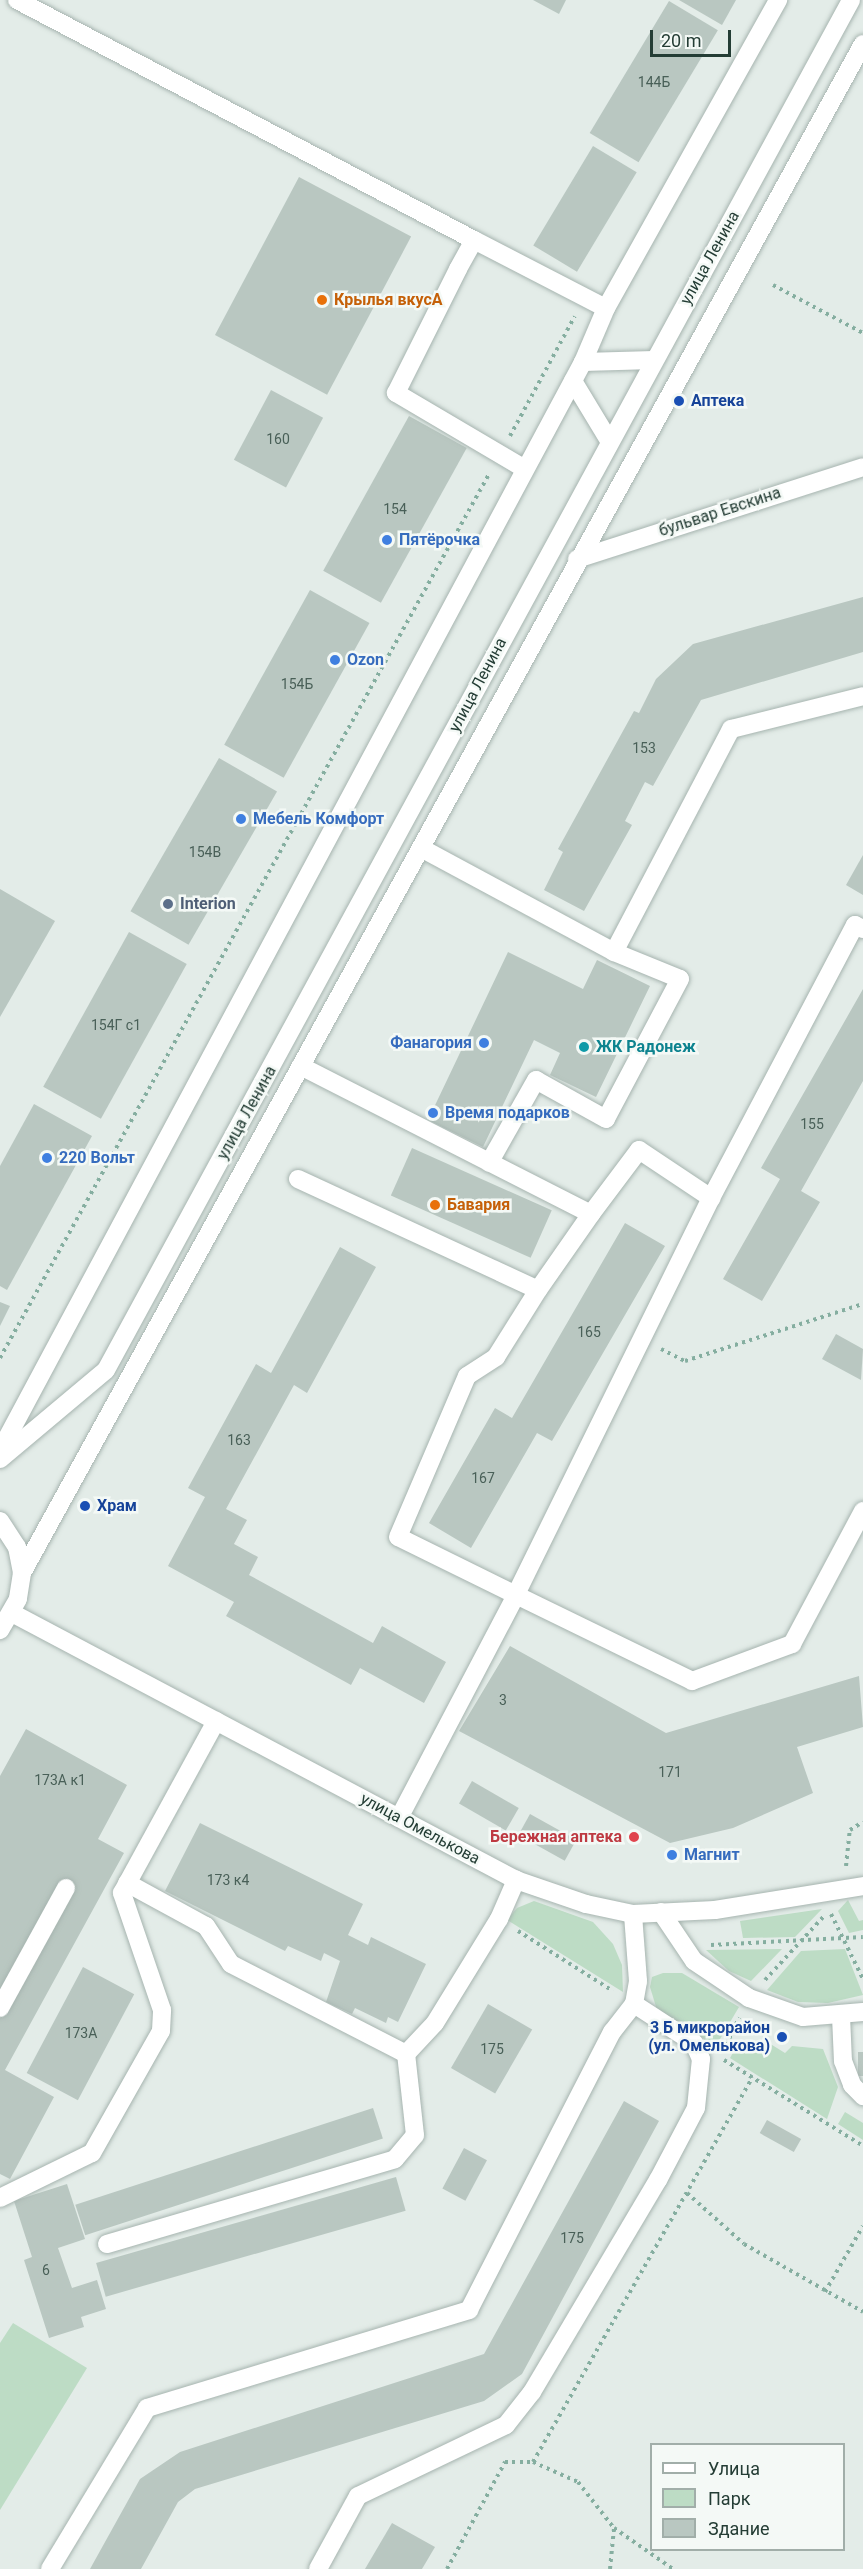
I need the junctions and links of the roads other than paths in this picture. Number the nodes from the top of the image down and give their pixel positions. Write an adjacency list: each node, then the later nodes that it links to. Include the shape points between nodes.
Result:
1 (16, 0): 5 (street)
2 (778, 0): 6 (street)
3 (851, 0): 7 (street, улица Ленина)
4 (863, 44): 13 (street, улица Ленина)
5 (474, 240): 6 (street); 12 (street, via 396,393)
6 (606, 308): 8 (street)
7 (654, 360): 8 (street); 10 (street, улица Ленина)
8 (583, 362): 9 (street)
9 (573, 381): 10 (street); 12 (street)
10 (610, 442): 25 (street, улица Ленина, via 106,1370)
11 (863, 467): 13 (street, бульвар Евскина)
12 (525, 469): 24 (street)
13 (578, 559): 15 (street, улица Ленина)
14 (863, 696): 17 (street, via 730,729)
15 (421, 848): 17 (street); 18 (street, улица Ленина)
16 (863, 929): 21 (street, via 855,925)
17 (614, 952): 19 (street, via 680,979 606,1119 536,1080)
18 (301, 1066): 19 (street); 28 (street, улица Ленина)
19 (489, 1163): 22 (street)
20 (298, 1179): 23 (street)
21 (711, 1198): 22 (street, via 639,1150); 29 (street)
22 (591, 1215): 23 (street)
23 (538, 1290): 29 (street, via 496,1357 467,1376 398,1538)
24 (0, 1451)
25 (0, 1459)
26 (863, 1511): 29 (street, via 792,1644 692,1682)
27 (0, 1521): 28 (street, via 17,1547)
28 (22, 1573): 30 (street)
29 (516, 1595): 32 (street)
30 (5, 1625): 31 (street, улица Омелькова)
31 (216, 1721): 32 (street, улица Омелькова); 34 (street)
32 (399, 1818): 33 (street, улица Омелькова)
33 (516, 1880): 38 (street, улица Омелькова, via 585,1904); 43 (street, via 499,1919 435,2023)
34 (121, 1882): 43 (street, via 206,1926 231,1964); 45 (street, via 122,1902 162,2010 160,2031 92,2153)
35 (863, 1886): 37 (street, улица Омелькова, via 715,1910)
36 (66, 1888): 40 (street)
37 (661, 1912): 38 (street, улица Омелькова); 42 (street, via 694,1960 749,1998 803,2017)
38 (633, 1914): 39 (street, via 638,1953)
39 (634, 2004): 47 (street, via 612,2032 469,2310 147,2408); 48 (street, via 694,2043 703,2075 696,2108 532,2392 506,2425 358,2496)
40 (0, 2008)
41 (863, 2012): 42 (street)
42 (841, 2016): 44 (street, via 843,2061 852,2085)
43 (406, 2054): 46 (street, via 415,2135 395,2159)
44 (863, 2096)
45 (0, 2198)
46 (106, 2244)
47 (50, 2569)
48 (318, 2569)

